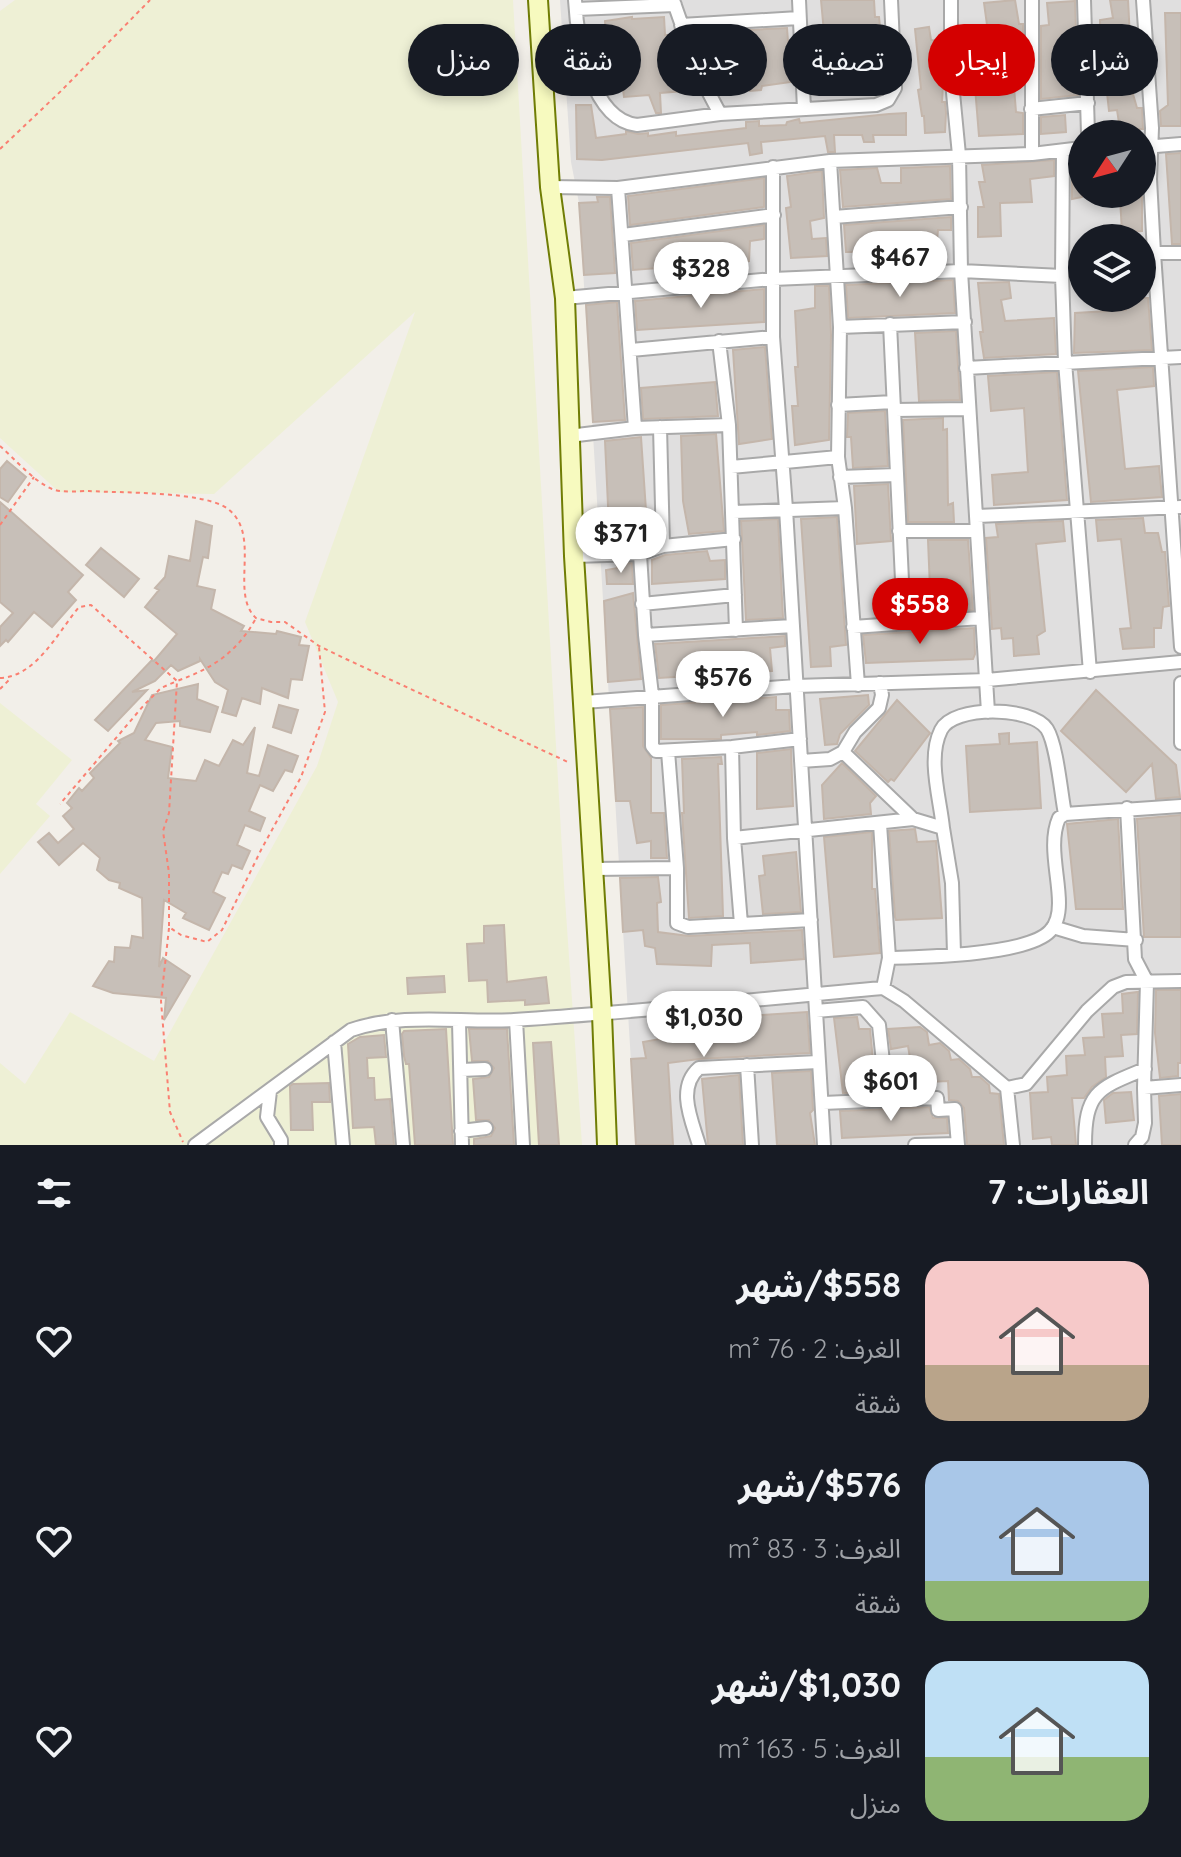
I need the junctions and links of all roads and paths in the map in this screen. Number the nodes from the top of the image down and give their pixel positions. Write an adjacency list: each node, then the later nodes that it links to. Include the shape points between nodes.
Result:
1 (150, 0): 23 (path)
2 (538, 0): 30 (street)
3 (799, 0): 11 (street)
4 (891, 0): 16 (street, via 893,95 876,105)
5 (951, 0): 27 (street)
6 (1032, 0): 17 (street)
7 (1084, 0): 15 (street)
8 (1143, 0): 20 (street)
9 (674, 2): 10 (street); 12 (street)
10 (576, 4): 18 (street, via 583,54 598,95 615,117 637,125)
11 (799, 18): 13 (street); 16 (street)
12 (681, 24)
13 (698, 24)
14 (711, 96): 18 (street)
15 (1088, 103): 17 (street); 19 (street)
16 (804, 109): 18 (street)
17 (1031, 109): 26 (street)
18 (720, 114)
19 (1088, 120)
20 (1151, 120)
21 (1181, 144): 22 (street)
22 (1156, 146)
23 (0, 149)
24 (1068, 151): 25 (street)
25 (1063, 152): 26 (street); 39 (street)
26 (1032, 154): 27 (street)
27 (959, 155): 28 (street); 32 (street)
28 (830, 161): 29 (street); 34 (street)
29 (773, 167): 31 (street); 33 (street)
30 (550, 187): 31 (street); 44 (street)
31 (618, 188): 35 (street)
32 (961, 207): 34 (street); 38 (street)
33 (774, 215): 35 (street); 41 (street)
34 (834, 217): 40 (street)
35 (623, 235): 43 (street)
36 (1156, 253): 37 (street)
37 (1181, 253)
38 (961, 271): 39 (street); 40 (street); 45 (street)
39 (1062, 276): 53 (street)
40 (835, 278): 41 (street); 47 (street)
41 (773, 279): 43 (street); 48 (street)
42 (1156, 283): 51 (street)
43 (626, 294): 44 (street); 50 (street)
44 (565, 298): 61 (street)
45 (965, 322): 46 (street); 54 (street)
46 (890, 324): 47 (street); 56 (street)
47 (840, 327): 55 (street)
48 (773, 337): 49 (street); 64 (street)
49 (719, 341): 50 (street); 58 (street)
50 (631, 350): 60 (street)
51 (1161, 357): 52 (street); 53 (street); 69 (street)
52 (1181, 357)
53 (1065, 362): 54 (street); 72 (street)
54 (966, 368): 57 (street)
55 (838, 405): 56 (street); 63 (street)
56 (893, 406): 57 (street); 66 (street)
57 (969, 409): 74 (street)
58 (729, 425): 59 (street); 65 (street)
59 (660, 427): 60 (street); 79 (street)
60 (635, 428): 61 (street)
61 (569, 436): 81 (street)
62 (0, 446): 67 (path)
63 (838, 457): 64 (street); 68 (street)
64 (781, 463): 65 (street); 71 (street)
65 (731, 467): 73 (street)
66 (896, 475): 68 (street); 76 (street)
67 (34, 476): 75 (path); 84 (path, via 53,490 160,494 227,509 243,535 247,603)
68 (840, 477): 70 (street)
69 (1175, 507): 72 (street); 92 (street)
70 (845, 508): 71 (street); 88 (street)
71 (786, 509): 73 (street); 87 (street)
72 (1078, 510): 74 (street); 94 (street)
73 (733, 512): 78 (street)
74 (977, 516): 77 (street)
75 (0, 525)
76 (899, 531): 77 (street); 86 (street)
77 (977, 531): 85 (street)
78 (734, 539): 79 (street); 82 (street)
79 (663, 546): 80 (street)
80 (640, 554): 81 (street); 83 (street)
81 (574, 556): 105 (street)
82 (735, 595): 83 (street); 89 (street)
83 (642, 604): 90 (street)
84 (256, 618): 91 (path, via 285,622); 98 (path, via 233,651)
85 (981, 618): 86 (street); 97 (street)
86 (904, 623): 88 (street)
87 (793, 626): 89 (street); 102 (street)
88 (853, 627): 101 (street)
89 (736, 630): 90 (street)
90 (645, 635): 104 (street)
91 (319, 646): 114 (path); 128 (path, via 325,712 301,777 222,930 207,942)
92 (1181, 647)
93 (1181, 662): 94 (street)
94 (1090, 672): 97 (street)
95 (12, 677): 96 (path); 98 (path, via 27,670 79,607 91,605); 103 (path)
96 (0, 678)
97 (987, 680): 99 (street); 106 (street)
98 (177, 681): 115 (path, via 144,705); 128 (path, via 169,813 163,831)
99 (880, 683): 101 (street); 112 (street, via 879,708)
100 (1181, 683): 107 (street)
101 (858, 685): 102 (street)
102 (796, 686): 104 (street); 108 (street)
103 (0, 689)
104 (652, 695): 105 (street); 111 (street, via 652,746)
105 (584, 702): 114 (street)
106 (988, 712): 118 (street, via 1012,711 1046,727); 121 (street, via 949,719 941,728 936,746)
107 (1180, 718): 109 (street)
108 (800, 739): 110 (street); 113 (street)
109 (1181, 743)
110 (732, 747): 111 (street); 123 (street)
111 (668, 751): 124 (street)
112 (843, 752): 113 (street, via 830,759); 119 (street)
113 (801, 761): 122 (street)
114 (585, 770): 125 (street)
115 (60, 804)
116 (1181, 806): 117 (street)
117 (1127, 808): 118 (street); 130 (street)
118 (1065, 814): 129 (street, via 1055,833 1059,902)
119 (913, 819): 120 (street); 121 (street)
120 (880, 824): 122 (street); 132 (street)
121 (943, 828): 131 (street, via 952,883)
122 (805, 831): 123 (street); 126 (street)
123 (734, 838): 127 (street)
124 (677, 868): 125 (street); 127 (street, via 677,923)
125 (593, 869): 138 (street)
126 (811, 920): 127 (street); 136 (street)
127 (741, 924)
128 (169, 927): 156 (path, via 161,1001 170,1112)
129 (1053, 927): 130 (street, via 1083,936); 131 (street, via 1021,946)
130 (1136, 940): 134 (street, via 1135,959)
131 (954, 954): 132 (street)
132 (889, 958): 135 (street)
133 (1181, 981): 134 (street)
134 (1147, 982): 146 (street); 149 (street, via 1113,987 1026,1084)
135 (883, 988): 136 (street); 149 (street)
136 (815, 996): 137 (street); 138 (street)
137 (816, 1011): 143 (street); 152 (street, via 863,1007 879,1025)
138 (602, 1014): 140 (street); 163 (street)
139 (392, 1020): 141 (street); 142 (street, via 351,1030); 160 (street)
140 (516, 1020): 141 (street); 162 (street)
141 (459, 1022): 147 (street)
142 (334, 1042): 151 (street); 159 (street)
143 (818, 1062): 144 (street); 153 (street)
144 (747, 1065): 164 (street, via 708,1066 692,1074 687,1104); 165 (street)
145 (485, 1069): 147 (street)
146 (1145, 1069): 150 (street); 170 (street, via 1096,1094 1086,1114)
147 (461, 1070): 155 (street)
148 (1181, 1085): 150 (street)
149 (1007, 1088): 169 (street)
150 (1144, 1088): 171 (street, via 1145,1123)
151 (270, 1091): 157 (street); 158 (street, via 267,1117)
152 (887, 1099): 153 (street); 168 (street, via 937,1098 938,1110 955,1109)
153 (823, 1103): 166 (street)
154 (486, 1128): 155 (street)
155 (461, 1131): 161 (street)
156 (185, 1145)
157 (195, 1145)
158 (281, 1145)
159 (343, 1145)
160 (403, 1145)
161 (462, 1145)
162 (523, 1145)
163 (607, 1145)
164 (699, 1145)
165 (752, 1145)
166 (824, 1145)
167 (915, 1145): 168 (street)
168 (958, 1145)
169 (1013, 1145)
170 (1085, 1145)
171 (1135, 1145)

